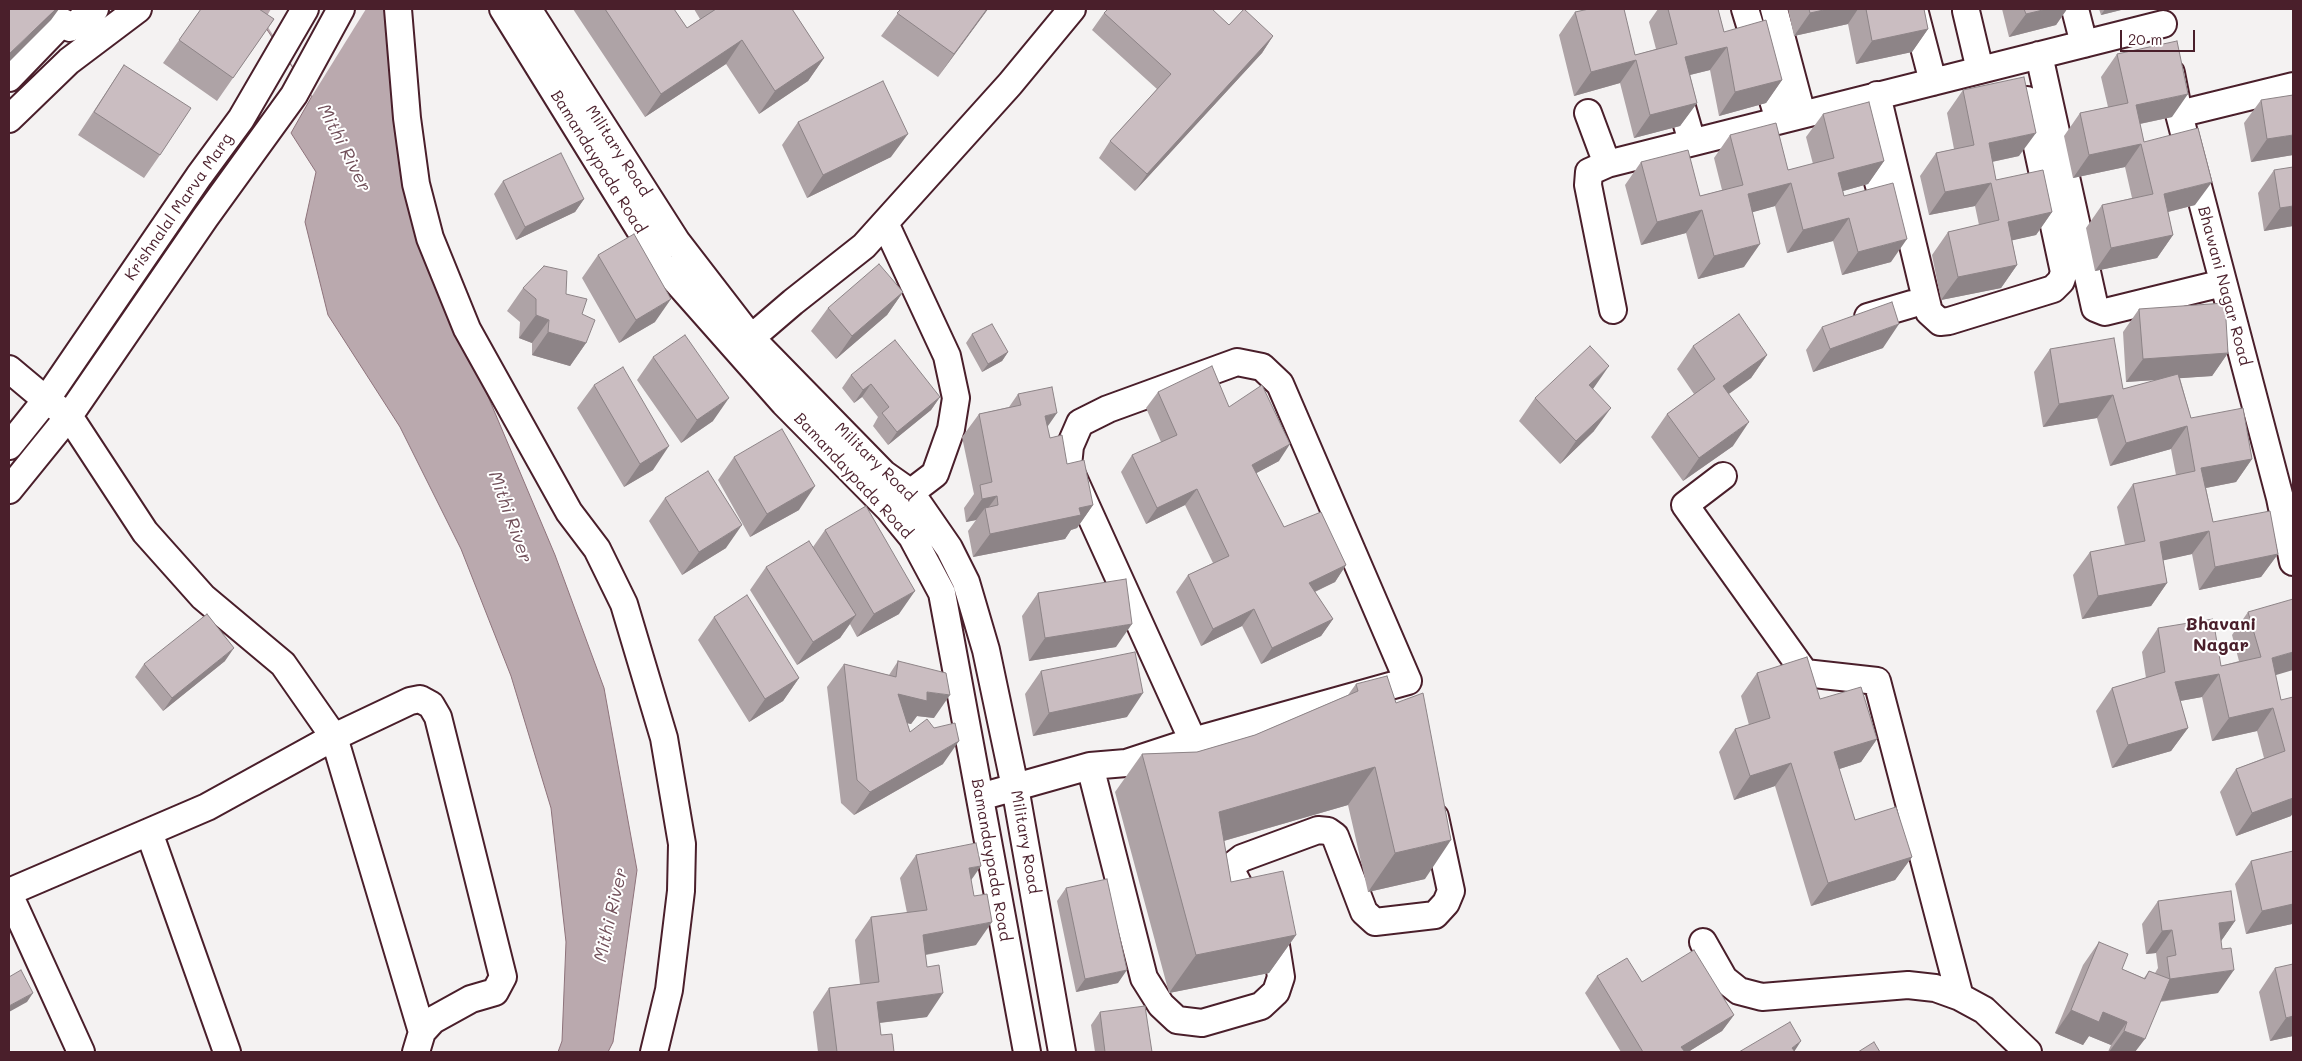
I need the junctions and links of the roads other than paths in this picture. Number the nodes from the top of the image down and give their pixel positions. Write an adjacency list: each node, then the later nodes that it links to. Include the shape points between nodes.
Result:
1 (95, 9): 14 (street)
2 (305, 9): 42 (street, Krishnalal Marva Marg, via 241,119)
3 (341, 9): 43 (street, via 294,95 220,196)
4 (398, 9): 68 (street, via 416,184 430,238 467,329 569,512 598,549 624,604 664,738 682,844 681,891 669,990)
5 (503, 9): 15 (street)
6 (1072, 9): 35 (street, via 1010,84)
7 (1745, 9): 16 (street)
8 (1774, 9): 30 (street)
9 (1914, 9): 23 (street)
10 (2075, 9): 18 (street)
11 (136, 10): 19 (street)
12 (1966, 11): 21 (street)
13 (2161, 16): 18 (street); 28 (street, Bhawani Nagar Road)
14 (61, 20): 19 (street); 22 (street)
15 (529, 24): 32 (street, Military Road)
16 (1753, 34): 17 (street); 30 (street)
17 (1727, 42)
18 (2084, 44): 20 (street)
19 (89, 47): 29 (street, via 69,61)
20 (2029, 57): 21 (street); 26 (street, via 2064,272 2053,289 1949,321 1940,322 1928,312); 36 (street, via 2095,308 2105,312)
21 (1980, 70): 23 (street)
22 (9, 78)
23 (1933, 82): 26 (street)
24 (2293, 86): 28 (street)
25 (1677, 90): 31 (street)
26 (1866, 98): 30 (street); 38 (street, via 1916,315)
27 (1588, 113): 33 (street)
28 (2179, 114): 36 (street, Bhawani Nagar Road)
29 (9, 119)
30 (1783, 126): 31 (street)
31 (1683, 144): 33 (street); 34 (street)
32 (613, 164): 39 (street, Military Road); 41 (street, Bamandaypada Road, via 661,264)
33 (1607, 164): 37 (street, via 1589,172 1588,185)
34 (1682, 174)
35 (885, 223): 39 (street, via 864,246); 47 (street, via 947,356 956,398 951,429 935,474)
36 (2223, 283): 50 (street, Bhawani Nagar Road, via 2280,498)
37 (1613, 310)
38 (1868, 317)
39 (751, 338): 41 (street, Military Road)
40 (9, 369): 42 (street)
41 (792, 396): 47 (street, Military Road); 48 (street, Bamandaypada Road)
42 (46, 400): 43 (street); 44 (street, Krishnalal Marva Marg)
43 (69, 416): 46 (street); 53 (street, via 144,532 203,597 282,664)
44 (9, 446)
45 (1723, 476): 64 (street, via 1685,505 1805,673 1877,681)
46 (9, 490)
47 (911, 493): 48 (street); 49 (street, Military Road)
48 (889, 509): 49 (street, Bamandaypada Road)
49 (921, 529): 51 (street, Military Road, via 949,548); 52 (street, Bamandaypada Road)
50 (2293, 562)
51 (966, 582): 52 (street); 56 (street, Military Road, via 986,650)
52 (942, 593): 58 (street, Bamandaypada Road)
53 (334, 737): 59 (street, via 207,807); 65 (street); 65 (street, via 420,699 430,704 438,717 504,977 495,992 471,999 434,1020)
54 (1193, 740): 54 (street, via 1410,691 1280,384 1262,368 1237,362 1108,409 1080,424 1070,446 1068,466); 55 (street, via 1126,763)
55 (1090, 766): 56 (street); 57 (street, via 1144,978 1161,1005 1178,1020 1202,1024 1261,1006 1276,992 1281,977 1274,933 1268,918 1244,895 1232,872 1233,865 1242,858 1318,830 1328,831 1335,836 1364,912 1375,922 1435,914 1446,903 1451,891)
56 (1015, 788): 58 (street); 60 (street, Military Road)
57 (1431, 796)
58 (980, 797): 62 (street, Bamandaypada Road)
59 (149, 832): 61 (street); 67 (street)
60 (1033, 889): 62 (street); 70 (street, Military Road)
61 (9, 893): 66 (street)
62 (998, 896): 69 (street, Bamandaypada Road)
63 (1702, 942): 64 (street, via 1724,979 1739,991 1762,997 1908,985 1935,988)
64 (1960, 998): 71 (street, via 1984,1010)
65 (419, 1042)
66 (81, 1052)
67 (227, 1052)
68 (654, 1052)
69 (1027, 1052)
70 (1062, 1052)
71 (2028, 1052)

